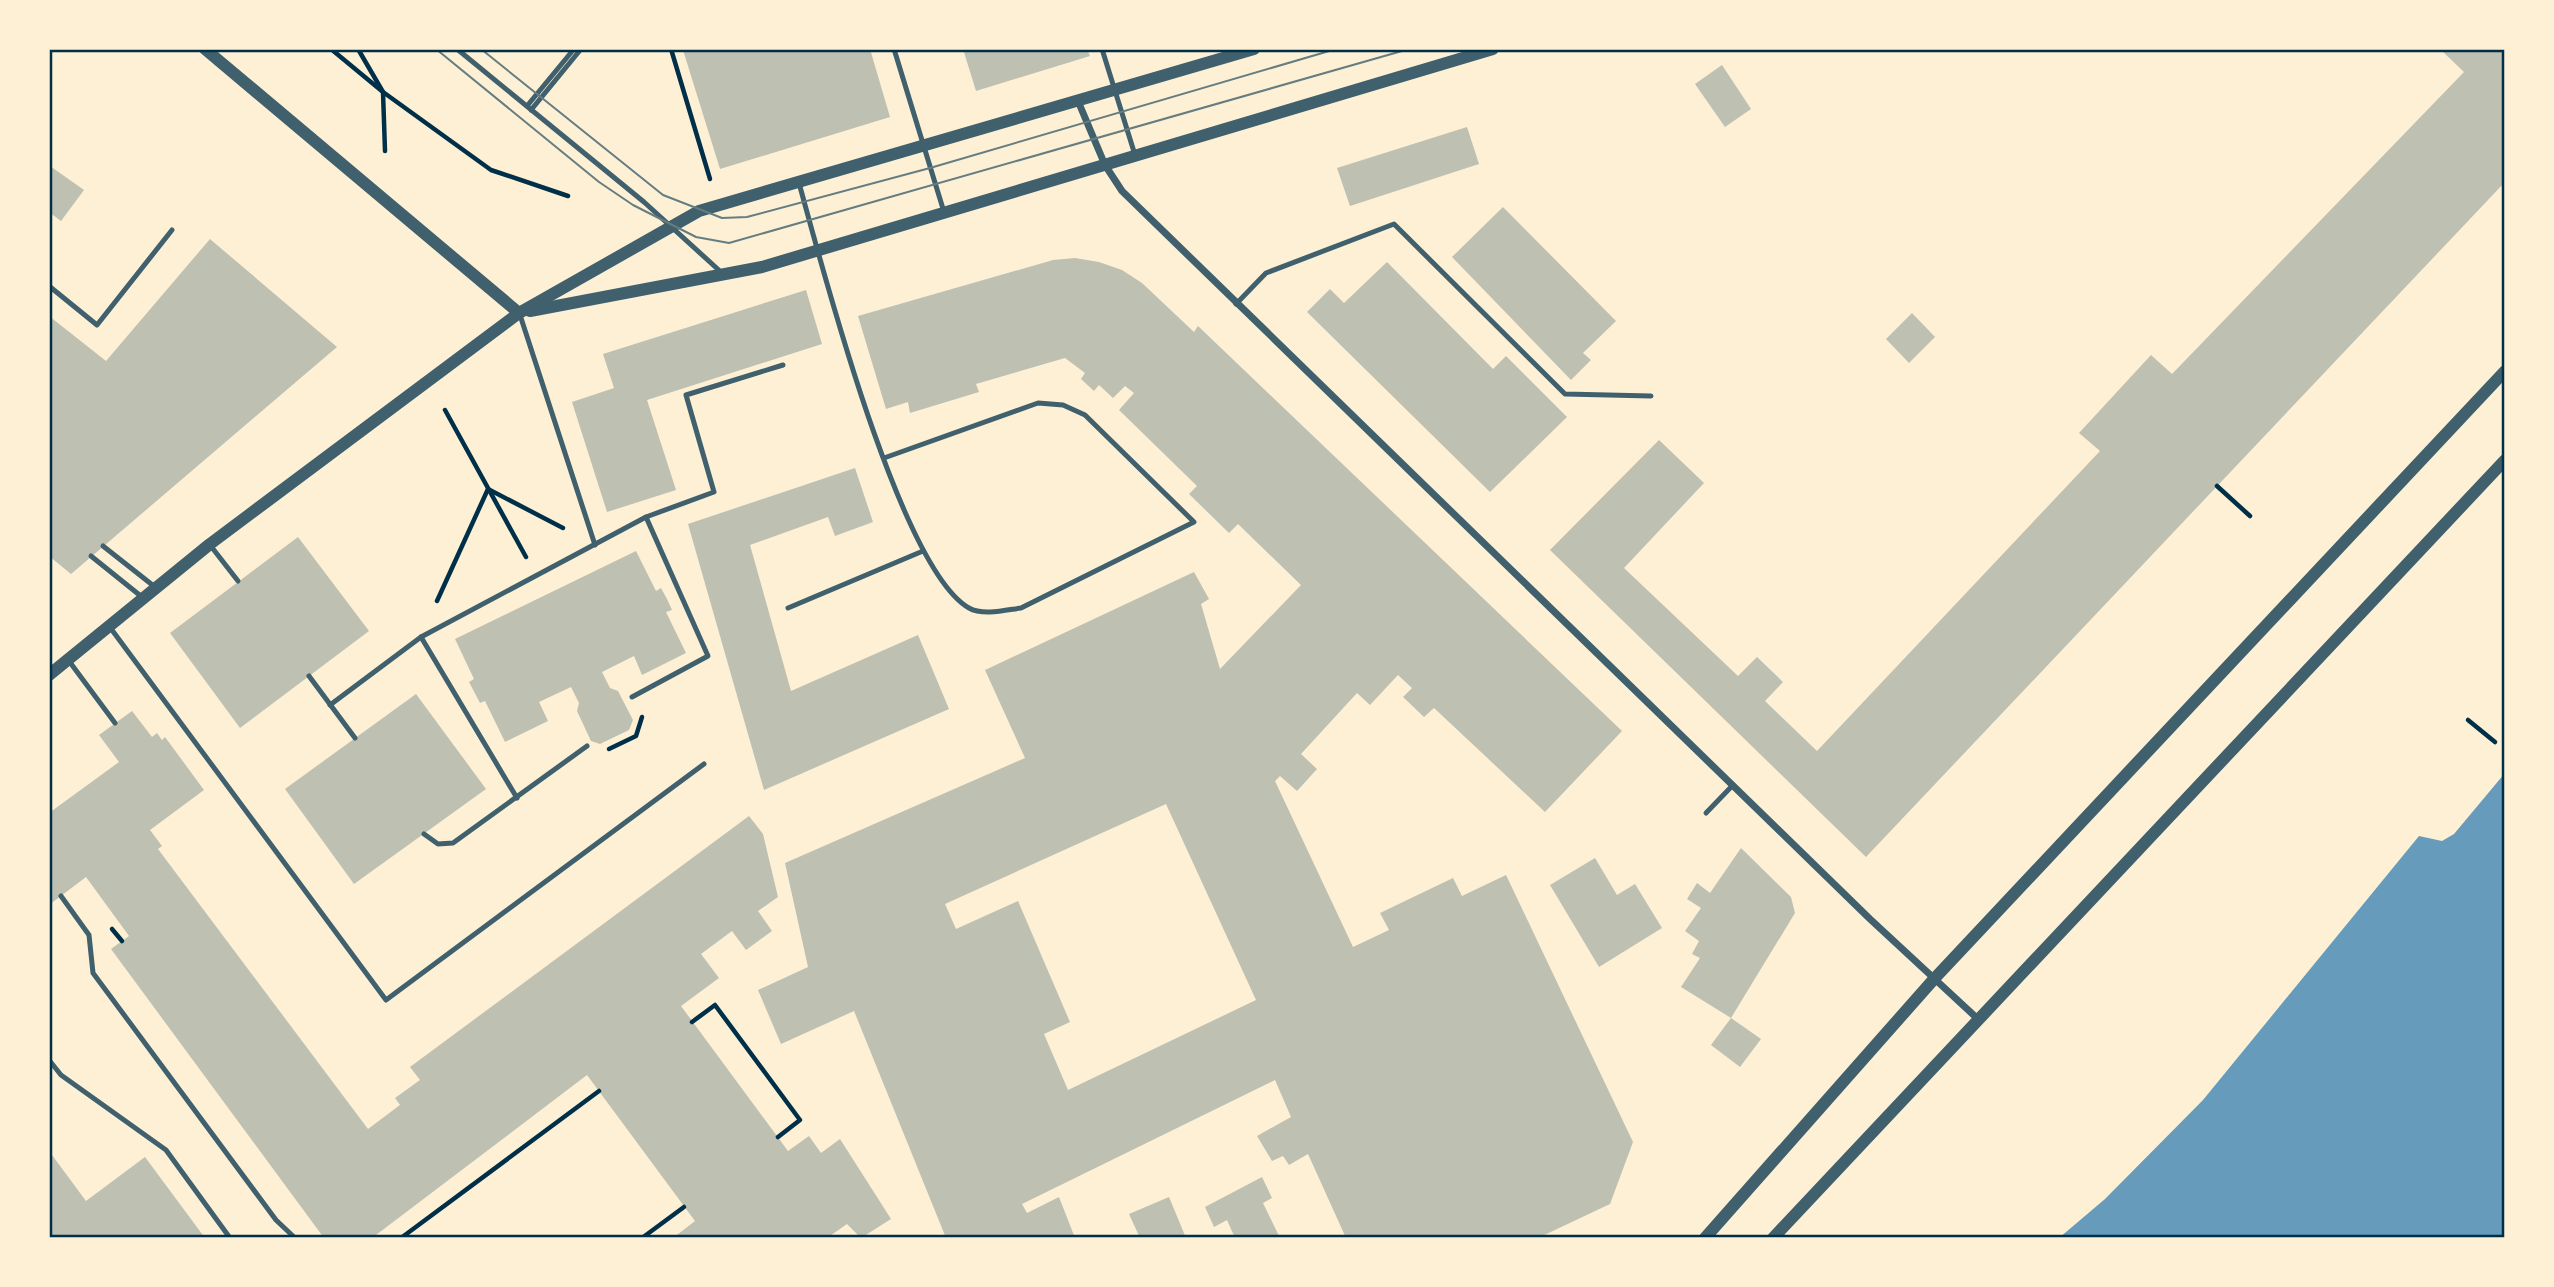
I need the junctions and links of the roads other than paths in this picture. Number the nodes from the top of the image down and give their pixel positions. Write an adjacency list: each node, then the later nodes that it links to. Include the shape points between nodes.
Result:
1 (205, 49): 23 (street)
2 (457, 49): 11 (lane)
3 (574, 49): 11 (lane)
4 (582, 49): 11 (lane)
5 (894, 49): 12 (lane)
6 (1102, 49): 9 (lane)
7 (1254, 49): 9 (street)
8 (1493, 49): 13 (street)
9 (1115, 90): 10 (street); 13 (lane)
10 (1078, 101): 12 (street); 14 (street)
11 (529, 108): 17 (lane)
12 (923, 146): 15 (street); 16 (lane)
13 (1135, 155): 14 (street)
14 (1105, 164): 16 (street); 22 (street, via 1122,191)
15 (799, 183): 17 (street, via 699,211); 19 (lane)
16 (944, 212): 19 (street)
17 (672, 226): 20 (lane); 23 (street)
18 (172, 230): 21 (lane, via 97,325)
19 (818, 250): 20 (street); 27 (lane)
20 (724, 275): 23 (street)
21 (49, 286)
22 (1236, 304): 26 (lane, via 1266,273 1394,225 1565,394); 50 (street)
23 (519, 313): 30 (street); 31 (lane)
24 (783, 365): 29 (lane, via 686,395 714,492)
25 (2505, 370): 55 (street)
26 (1651, 396)
27 (884, 458): 33 (lane); 33 (lane, via 1038,403 1063,405 1085,415 1194,522 1021,608 995,612 970,609 946,587)
28 (2505, 460): 56 (street)
29 (646, 517): 31 (lane); 44 (lane, via 708,656)
30 (210, 544): 35 (lane); 36 (street)
31 (595, 545): 40 (lane)
32 (103, 546): 36 (lane)
33 (923, 551): 38 (lane)
34 (91, 556): 37 (lane)
35 (238, 581)
36 (155, 587): 37 (street)
37 (142, 597): 39 (street)
38 (788, 608)
39 (108, 626): 41 (street); 49 (lane, via 386,1000)
40 (421, 637): 45 (lane); 51 (lane)
41 (68, 659): 42 (street); 46 (lane)
42 (49, 675)
43 (309, 676): 45 (lane)
44 (632, 697)
45 (330, 705): 47 (lane)
46 (115, 723)
47 (355, 738)
48 (587, 747): 51 (lane)
49 (704, 764)
50 (1733, 785): 52 (lane); 55 (street)
51 (517, 798): 53 (lane, via 453,843 438,844)
52 (1706, 813)
53 (424, 834)
54 (61, 896): 59 (lane, via 89,935 93,973 276,1220)
55 (1934, 979): 56 (street); 60 (street)
56 (1979, 1020): 61 (street)
57 (49, 1060): 58 (lane, via 61,1075 166,1150)
58 (230, 1238)
59 (295, 1238)
60 (1705, 1238)
61 (1773, 1238)

